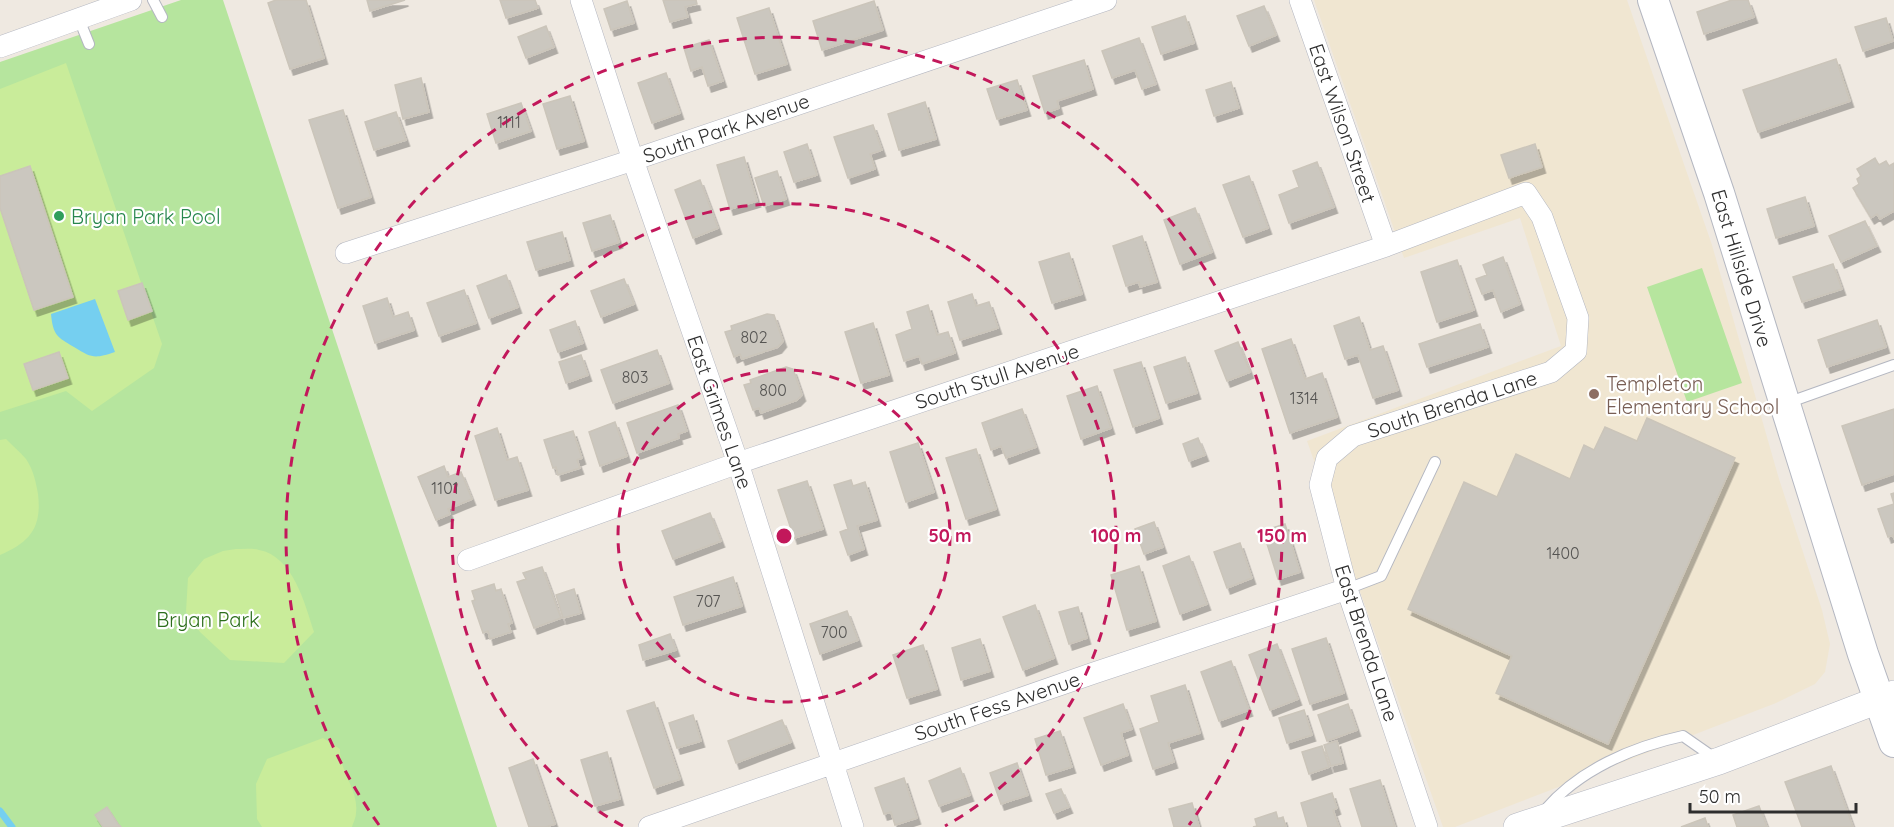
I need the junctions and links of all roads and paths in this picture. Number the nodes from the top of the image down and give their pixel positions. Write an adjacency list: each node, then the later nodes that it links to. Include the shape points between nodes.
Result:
1 (131, 0): 8 (street)
2 (153, 0): 7 (lane)
3 (581, 0): 11 (street, East Grimes Lane)
4 (1106, 0): 11 (street, South Park Avenue)
5 (1300, 0): 12 (street, East Wilson Street)
6 (1653, 0): 16 (main road, East Hillside Drive)
7 (162, 17)
8 (79, 19): 9 (lane); 10 (street)
9 (88, 44)
10 (0, 47)
11 (633, 160): 13 (street, South Park Avenue); 19 (street, East Grimes Lane)
12 (1386, 246): 14 (street, South Stull Avenue, via 1526,193 1542,217 1578,318); 19 (street, South Stull Avenue)
13 (346, 253)
14 (1576, 351): 17 (street, South Brenda Lane, via 1551,372 1353,435)
15 (1894, 365): 16 (lane)
16 (1784, 404): 22 (main road, East Hillside Drive)
17 (1328, 458): 21 (street, East Brenda Lane, via 1320,486)
18 (1435, 462): 21 (lane, via 1381,576)
19 (738, 463): 20 (street, South Stull Avenue); 25 (street, East Grimes Lane)
20 (468, 560)
21 (1347, 589): 25 (street, South Fess Avenue); 29 (street, East Brenda Lane)
22 (1886, 697): 23 (main road, East Hillside Drive); 24 (street)
23 (1894, 742)
24 (1719, 761): 26 (street); 26 (lane, via 1683,736 1659,741 1576,781)
25 (831, 763): 27 (street, South Fess Avenue); 28 (street, East Grimes Lane)
26 (1527, 824)
27 (649, 827)
28 (853, 827)
29 (1427, 827)

